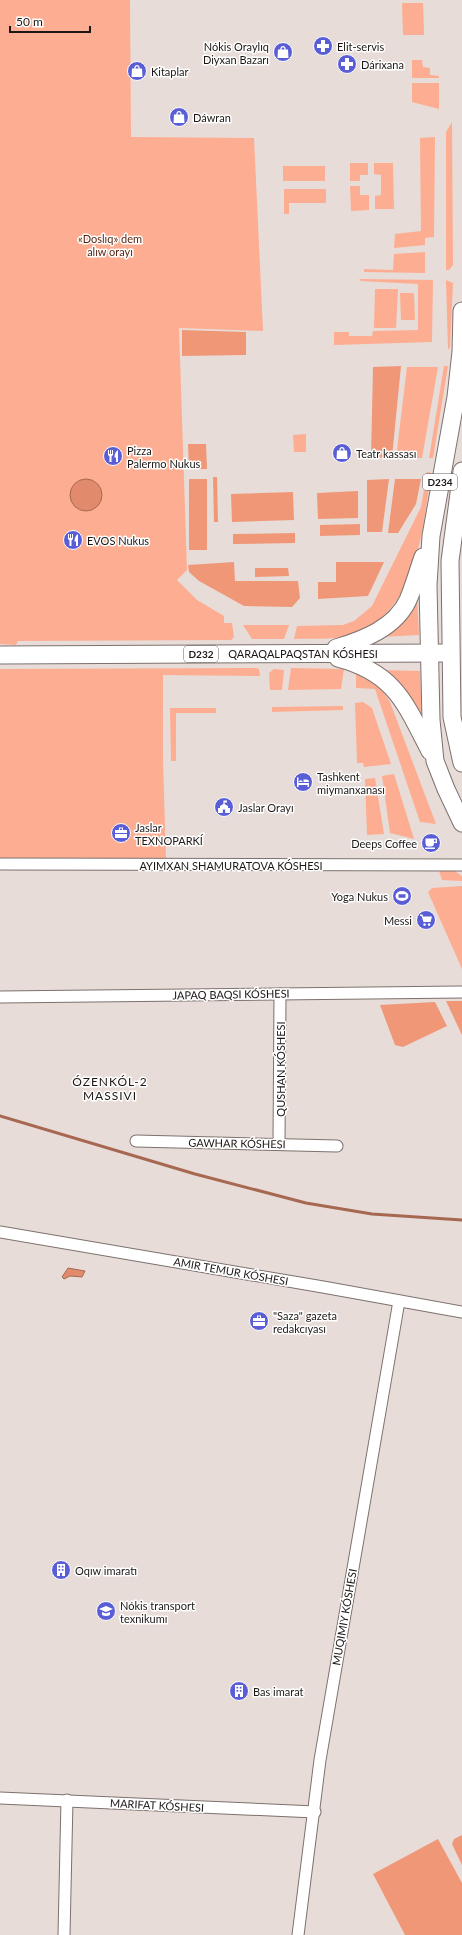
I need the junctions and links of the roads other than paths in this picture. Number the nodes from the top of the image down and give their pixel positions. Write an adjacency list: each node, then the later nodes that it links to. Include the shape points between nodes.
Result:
1 (462, 311): 3 (main road, D234, via 456,397)
2 (462, 471): 5 (main road, D234, via 450,557)
3 (430, 536): 4 (main road, via 407,602 394,619 362,640); 6 (main road, D234)
4 (318, 653): 6 (main road, QARAQALPAQSTAN KÓSHESI / D232); 7 (main road, QARAQALPAQSTAN KÓSHESI / D232); 8 (main road, via 352,662 389,682)
5 (450, 653): 6 (main road, QARAQALPAQSTAN KÓSHESI / D232); 9 (main road, D234, via 452,717)
6 (429, 654): 8 (main road, D234)
7 (0, 655)
8 (435, 761): 10 (main road, D234)
9 (462, 763)
10 (462, 823)
11 (0, 864): 12 (street)
12 (462, 865)
13 (462, 992): 14 (street)
14 (280, 994): 15 (street); 17 (street, QUSHAN KÓSHESI)
15 (0, 997)
16 (136, 1141): 17 (street, GAWHAR KÓSHESI)
17 (279, 1144): 18 (street, GAWHAR KÓSHESI)
18 (337, 1146)
19 (0, 1232): 20 (street, AMIR TEMUR KÓSHESI)
20 (399, 1301): 21 (street, AMIR TEMUR KÓSHESI); 24 (street, MUQIMIY KÓSHESI, via 322,1752)
21 (462, 1312)
22 (0, 1798): 23 (street, MARIFAT KÓSHESI)
23 (67, 1800): 24 (street, MARIFAT KÓSHESI); 25 (street)
24 (315, 1812): 26 (street, MUQIMIY KÓSHESI)
25 (64, 1935)
26 (298, 1935)

